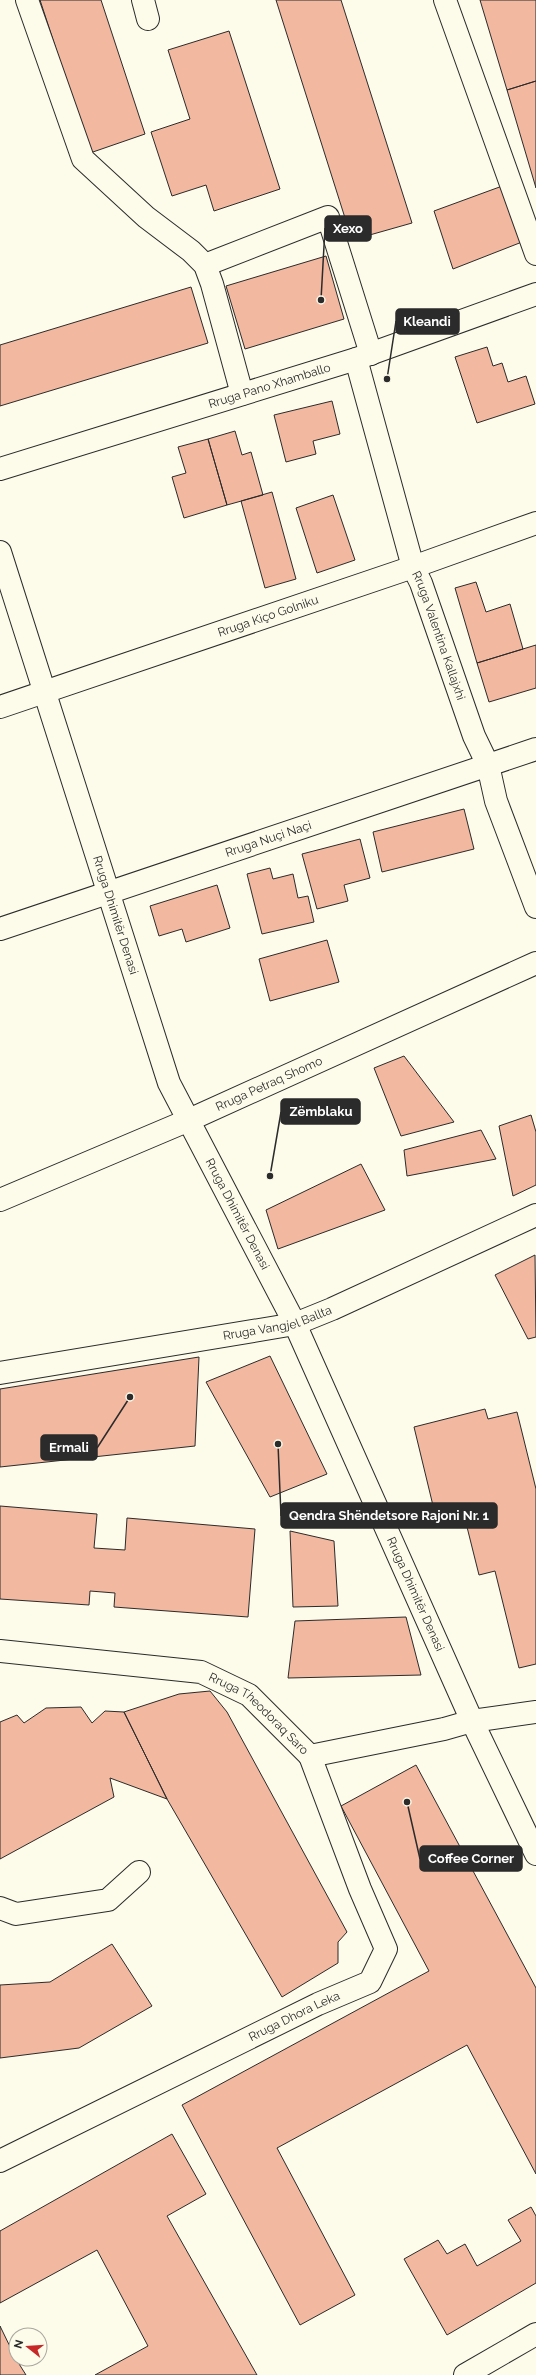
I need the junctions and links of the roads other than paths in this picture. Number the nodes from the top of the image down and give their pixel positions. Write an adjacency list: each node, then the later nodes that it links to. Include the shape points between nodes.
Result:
1 (27, 0): 4 (street, via 83,159 146,217 191,251)
2 (445, 0): 3 (street)
3 (536, 254)
4 (205, 265): 6 (street, Rruga Valentina Kallajxhi, via 328,217); 7 (street)
5 (536, 294): 6 (street, Rruga Pano Xhamballo)
6 (364, 356): 7 (street, Rruga Pano Xhamballo); 11 (street, Rruga Valentina Kallajxhi)
7 (242, 394): 8 (street, Rruga Pano Xhamballo)
8 (0, 469)
9 (536, 523): 11 (street, Rruga Kiço Golniku)
10 (0, 552): 12 (street, Rruga Dhimitër Denasi)
11 (413, 567): 12 (street, Rruga Kiço Golniku); 15 (street, Rruga Valentina Kallajxhi, via 421,583 474,736)
12 (43, 693): 13 (street, Rruga Kiço Golniku); 16 (street, Rruga Dhimitër Denasi)
13 (0, 707)
14 (536, 749): 15 (street, Rruga Nuçi Naçi)
15 (488, 765): 16 (street, Rruga Nuçi Naçi); 17 (street, Rruga Valentina Kallajxhi, via 496,801)
16 (109, 891): 18 (street, Rruga Nuçi Naçi); 20 (street, Rruga Dhimitër Denasi, via 169,1083)
17 (536, 907)
18 (0, 929)
19 (536, 963): 20 (street, Rruga Petraq Shomo)
20 (189, 1120): 21 (street, Rruga Petraq Shomo); 23 (street, Rruga Dhimitër Denasi)
21 (0, 1200)
22 (536, 1215): 23 (street, Rruga Vangjel Ballta)
23 (295, 1324): 24 (street, Rruga Vangjel Ballta); 27 (street, Rruga Dhimitër Denasi)
24 (0, 1373)
25 (0, 1651): 28 (street, Rruga Theodoraq Saro, via 201,1672 249,1695)
26 (536, 1712): 27 (street, Rruga Theodoraq Saro)
27 (472, 1721): 28 (street, Rruga Theodoraq Saro); 29 (street, Rruga Dhimitër Denasi)
28 (310, 1756): 32 (street, Rruga Dhora Leka, via 360,1889 386,1948 370,1982 318,2004)
29 (536, 1854)
30 (139, 1872): 31 (street, via 108,1900 16,1914)
31 (0, 1908)
32 (0, 2161)
33 (536, 2334): 34 (street)
34 (465, 2375)

